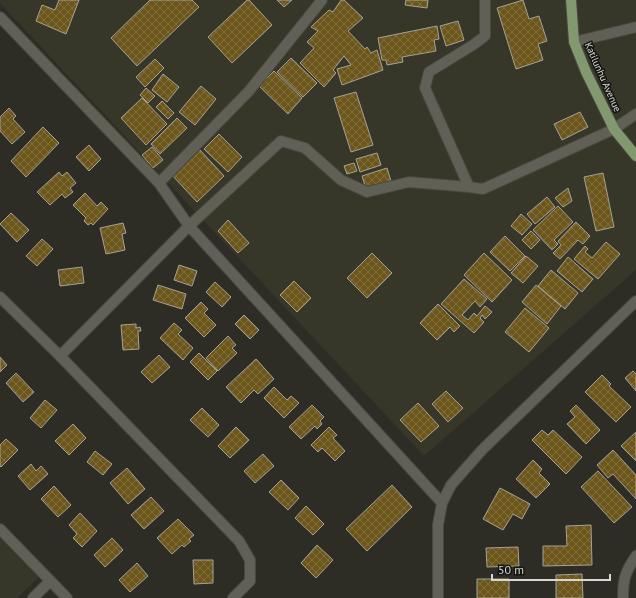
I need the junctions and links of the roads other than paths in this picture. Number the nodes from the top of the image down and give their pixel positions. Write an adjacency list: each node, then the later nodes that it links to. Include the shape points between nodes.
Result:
1 (322, 0): 10 (street, via 249,91)
2 (485, 0): 11 (street, via 485,36 429,72 425,88)
3 (571, 0): 6 (main road, Katilunhu Avenue)
4 (0, 17): 10 (street)
5 (636, 27): 6 (street)
6 (574, 42): 8 (main road, Katilunhu Avenue)
7 (636, 114): 8 (street)
8 (614, 129): 9 (main road, Katilunhu Avenue); 11 (street, via 483,189)
9 (636, 156)
10 (159, 183): 12 (street)
11 (469, 187): 12 (street, via 409,182 366,192 341,180 305,148 281,141)
12 (190, 226): 15 (street); 16 (street)
13 (0, 297): 15 (street)
14 (636, 301): 16 (street, via 482,450 451,485)
15 (60, 356): 22 (street, via 239,541 250,560 250,581)
16 (442, 503): 23 (street, via 438,525)
17 (0, 529): 19 (street)
18 (636, 556): 24 (street, via 623,582)
19 (50, 581): 20 (street); 21 (street)
20 (34, 598)
21 (67, 598)
22 (233, 598)
23 (438, 598)
24 (623, 598)

